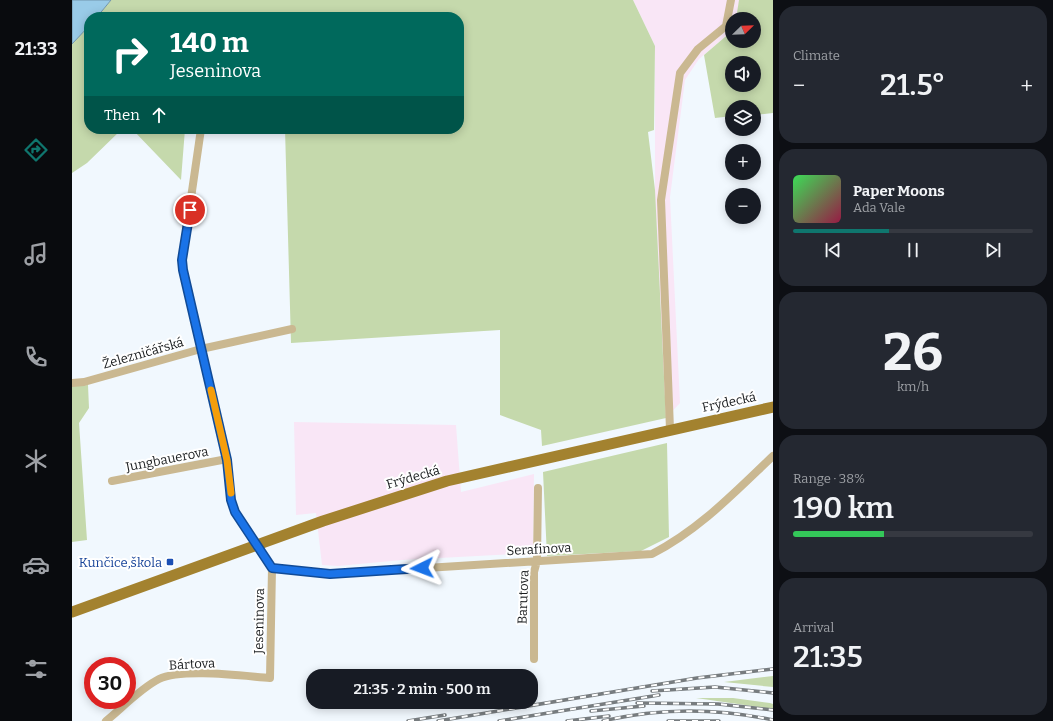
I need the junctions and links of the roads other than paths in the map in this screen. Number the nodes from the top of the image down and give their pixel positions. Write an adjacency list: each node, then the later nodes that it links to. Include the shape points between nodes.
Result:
1 (731, 0): 7 (street, via 726,26 698,49 680,73 661,200)
2 (200, 134): 4 (street, via 182,260)
3 (292, 330): 4 (street, Železničářská)
4 (201, 349): 5 (street, Železničářská, via 104,378); 9 (street)
5 (72, 383)
6 (773, 406): 7 (main road, Frýdecká)
7 (670, 429): 12 (main road, Frýdecká, via 447,481)
8 (773, 456): 13 (street, Serafinova, via 701,523 675,542 652,554)
9 (227, 460): 10 (street, Jungbauerova); 12 (street, via 231,500 235,512)
10 (112, 481)
11 (538, 488): 13 (street, Barutova)
12 (256, 544): 14 (street); 15 (main road, Frýdecká)
13 (538, 561): 14 (street, Serafinova, via 330,574); 16 (street, Barutova, via 534,572)
14 (272, 568): 17 (street, Jeseninova)
15 (72, 612)
16 (534, 658)
17 (270, 678): 18 (street, Bártova, via 173,674 152,683)
18 (106, 721)

